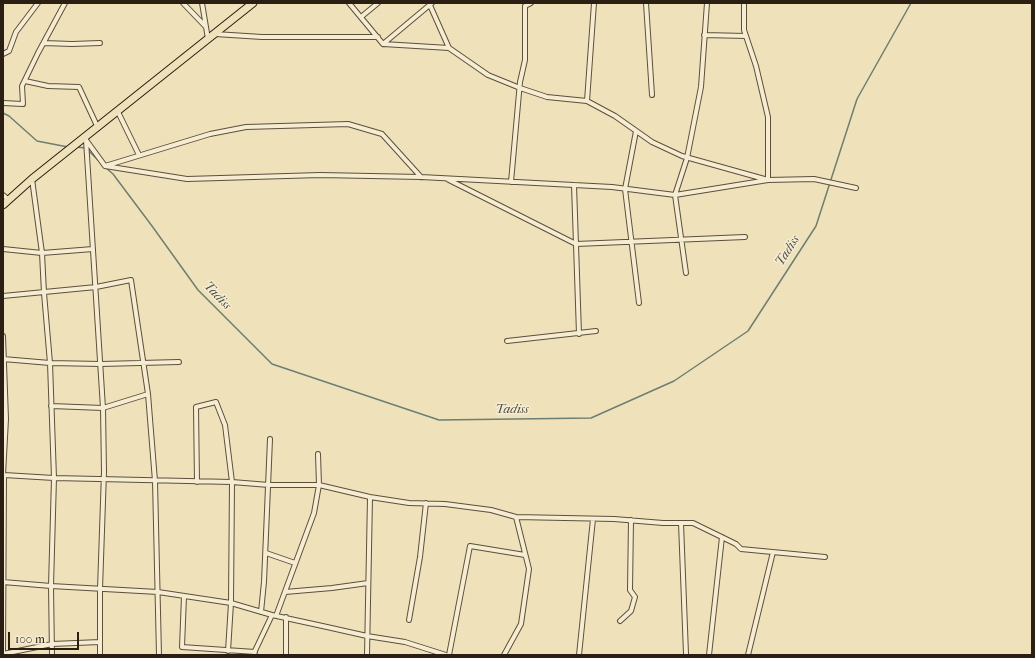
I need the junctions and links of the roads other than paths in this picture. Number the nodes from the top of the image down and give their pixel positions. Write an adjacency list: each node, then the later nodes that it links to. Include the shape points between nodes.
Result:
1 (38, 3): 25 (street, via 16,32 9,51)
2 (65, 3): 21 (street)
3 (183, 3): 15 (street)
4 (202, 3): 15 (street)
5 (253, 3): 16 (main road)
6 (349, 3): 14 (street)
7 (378, 3): 14 (street)
8 (530, 3): 27 (street, via 525,6 525,60)
9 (594, 3): 29 (street)
10 (646, 3): 28 (street)
11 (707, 3): 17 (street)
12 (744, 3): 18 (street)
13 (430, 4): 23 (street); 24 (street)
14 (361, 17): 19 (street)
15 (206, 27): 20 (street)
16 (215, 34): 19 (street, via 262,37); 20 (main road)
17 (704, 35): 18 (street); 36 (street, via 701,88)
18 (746, 36): 41 (street, via 768,117)
19 (378, 37): 23 (street)
20 (208, 40): 31 (main road)
21 (44, 42): 22 (street); 26 (street)
22 (100, 43)
23 (383, 44): 24 (street)
24 (449, 48): 27 (street, via 488,75)
25 (3, 54)
26 (25, 81): 30 (street, via 22,86 23,104); 32 (street, via 48,86 79,87)
27 (520, 88): 29 (street, via 547,97); 42 (street)
28 (652, 96)
29 (587, 101): 33 (street)
30 (3, 102)
31 (118, 112): 32 (main road); 35 (street)
32 (98, 128): 34 (main road)
33 (636, 131): 36 (street, via 652,142); 45 (street)
34 (85, 139): 37 (street); 40 (main road); 53 (street)
35 (139, 154): 37 (street); 38 (street, via 210,134 246,127 348,124 382,134)
36 (687, 158): 41 (street); 46 (street)
37 (105, 166): 38 (street, via 187,179 320,175)
38 (421, 177): 39 (street)
39 (446, 178): 42 (street); 51 (street)
40 (32, 179): 47 (main road); 54 (street)
41 (768, 180): 44 (street, via 814,179); 46 (street)
42 (511, 182): 43 (street)
43 (574, 185): 45 (street); 51 (street)
44 (856, 188)
45 (625, 189): 46 (street); 50 (street)
46 (674, 196): 49 (street)
47 (5, 200)
48 (745, 237): 49 (street)
49 (681, 240): 50 (street); 55 (street)
50 (632, 241): 51 (street); 59 (street)
51 (576, 244): 61 (street)
52 (3, 248): 54 (street)
53 (93, 249): 54 (street); 56 (street)
54 (42, 253): 57 (street)
55 (686, 273)
56 (96, 287): 57 (street); 67 (street, via 131,280); 68 (street)
57 (44, 292): 58 (street); 66 (street)
58 (3, 296)
59 (639, 303)
60 (596, 331): 61 (street)
61 (579, 334): 63 (street)
62 (3, 336): 64 (street)
63 (507, 341)
64 (4, 359): 66 (street); 74 (street)
65 (179, 362): 67 (street)
66 (50, 363): 68 (street); 70 (street)
67 (144, 363): 68 (street); 69 (street)
68 (100, 364): 71 (street)
69 (148, 394): 71 (street); 77 (street)
70 (51, 406): 71 (street); 75 (street)
71 (103, 408): 76 (street)
72 (270, 439): 80 (street)
73 (318, 454): 81 (street)
74 (4, 475): 75 (street); 94 (street)
75 (54, 478): 76 (street); 96 (street)
76 (103, 480): 77 (street); 97 (street)
77 (155, 481): 78 (street); 98 (street)
78 (197, 482): 79 (street); 79 (street, via 196,407 216,402 225,425)
79 (232, 482): 80 (street); 101 (street)
80 (269, 485): 81 (street); 90 (street)
81 (319, 485): 82 (street); 93 (street, via 314,513)
82 (370, 497): 83 (street); 95 (street)
83 (426, 503): 84 (street, via 491,510); 105 (street)
84 (516, 517): 85 (street); 91 (street)
85 (593, 519): 86 (street); 121 (street)
86 (631, 520): 87 (street); 106 (street, via 630,590 635,597 631,612)
87 (681, 523): 88 (street, via 693,523); 112 (street)
88 (722, 537): 89 (street, via 741,549); 122 (street)
89 (773, 552): 92 (street); 123 (street)
90 (266, 553): 93 (street); 102 (street)
91 (525, 555): 119 (street, via 470,546); 120 (street, via 529,569 521,624)
92 (825, 557)
93 (295, 563): 99 (street)
94 (3, 582): 96 (street); 113 (street)
95 (368, 583): 99 (street); 107 (street)
96 (51, 586): 97 (street); 109 (street)
97 (100, 589): 98 (street); 108 (street)
98 (158, 592): 100 (street); 116 (street)
99 (285, 592): 103 (street)
100 (184, 596): 101 (street); 110 (street, via 182,648)
101 (231, 603): 102 (street); 110 (street)
102 (261, 612): 103 (street)
103 (274, 615): 104 (street); 111 (street)
104 (286, 618): 107 (street); 117 (street)
105 (409, 620)
106 (620, 621)
107 (367, 636): 118 (street); 119 (street, via 405,642)
108 (100, 642): 109 (street); 115 (street)
109 (52, 644): 113 (street); 114 (street)
110 (228, 651): 111 (street)
111 (254, 653)
112 (686, 654)
113 (3, 655)
114 (52, 655)
115 (100, 655)
116 (158, 655)
117 (286, 655)
118 (367, 655)
119 (448, 655)
120 (504, 655)
121 (579, 655)
122 (709, 655)
123 (748, 655)

